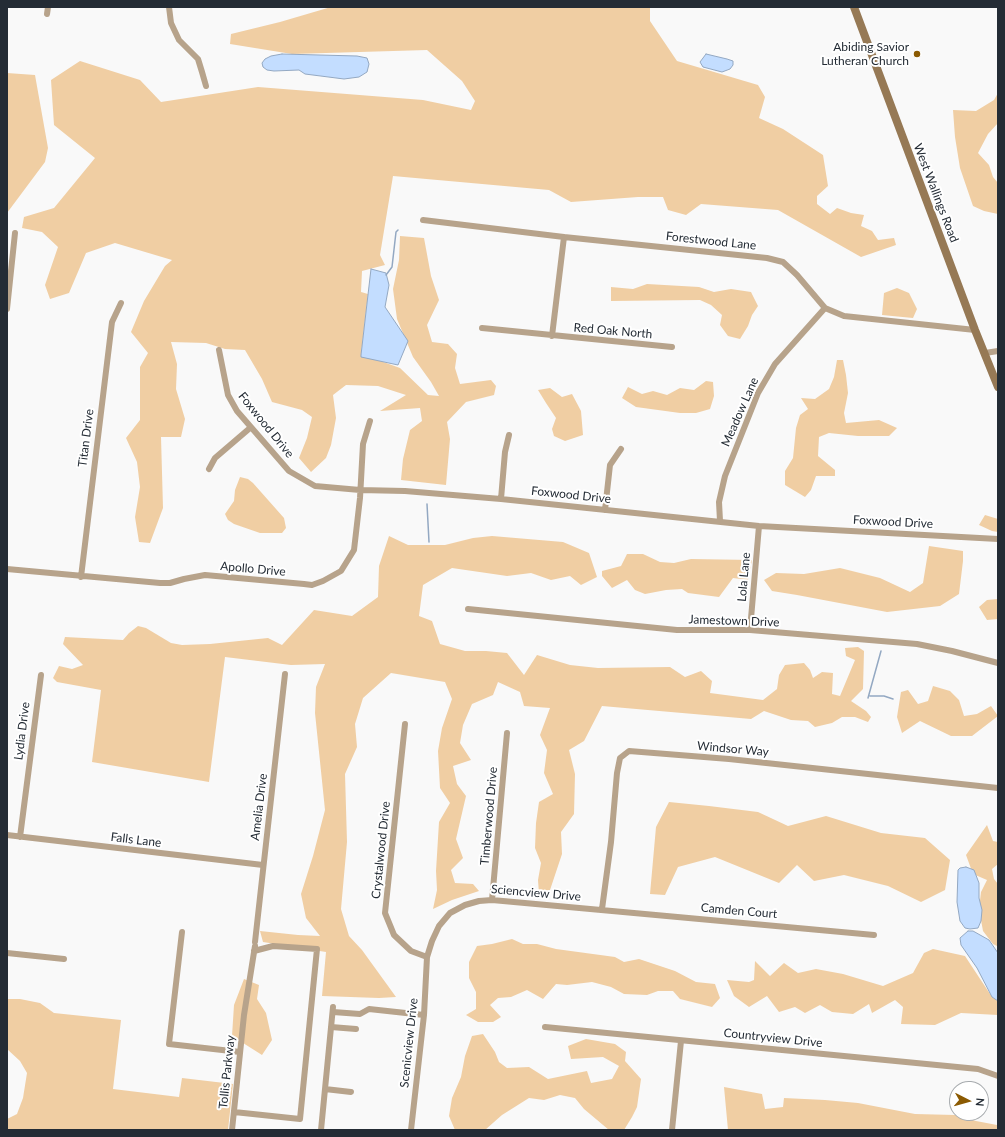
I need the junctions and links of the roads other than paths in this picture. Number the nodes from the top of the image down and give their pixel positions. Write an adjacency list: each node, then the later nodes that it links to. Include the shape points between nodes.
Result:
1 (48, 7): 4 (street)
2 (169, 7): 5 (street, via 171,23 179,40 198,59)
3 (854, 7): 13 (street, West Wallings Road)
4 (47, 14)
5 (206, 86)
6 (423, 220): 8 (street, Forestwood Lane)
7 (15, 233): 11 (street)
8 (564, 237): 10 (street, Forestwood Lane, via 768,258 783,262); 14 (street)
9 (121, 303): 32 (street, Titan Drive, via 112,322)
10 (825, 308): 13 (street, Forestwood Lane, via 844,316); 28 (street, Meadow Lane, via 775,364 758,392 725,476 719,502)
11 (7, 309)
12 (482, 328): 14 (street, Red Oak North)
13 (975, 330): 18 (street, West Wallings Road)
14 (552, 336): 15 (street, Red Oak North)
15 (672, 347)
16 (219, 350): 21 (street, Foxwood Drive, via 228,395)
17 (998, 351): 18 (street)
18 (985, 353): 19 (street, West Wallings Road)
19 (998, 387)
20 (370, 421): 25 (street, Apollo Drive, via 363,444)
21 (250, 428): 24 (street, via 215,458); 25 (street, Foxwood Drive, via 289,471 304,481 315,486)
22 (509, 435): 26 (street)
23 (621, 449): 27 (street, via 610,465)
24 (209, 469)
25 (360, 490): 26 (street, Foxwood Drive); 32 (street, Apollo Drive, via 354,550 341,571 323,581 304,584 205,575 160,583)
26 (501, 499): 27 (street, Foxwood Drive)
27 (605, 510): 28 (street, Foxwood Drive)
28 (720, 521): 29 (street, Foxwood Drive)
29 (759, 526): 30 (street, Foxwood Drive); 34 (street, Lola Lane)
30 (998, 538)
31 (7, 569): 32 (street, Apollo Drive)
32 (81, 577)
33 (468, 609): 34 (street, Jamestown Drive, via 677,630)
34 (750, 630): 35 (street, Jamestown Drive, via 917,644)
35 (998, 663)
36 (285, 674): 43 (street, Amelia Drive)
37 (41, 675): 42 (street, Lydia Drive)
38 (405, 724): 50 (street, Crystalwood Drive, via 385,913 394,935 411,951)
39 (507, 733): 44 (street, Timberwood Drive)
40 (998, 788): 45 (street, Windsor Way, via 729,759 629,752 620,758 617,773)
41 (7, 835): 42 (street, Falls Lane)
42 (20, 837): 43 (street, Falls Lane)
43 (263, 866): 48 (street, Amelia Drive)
44 (492, 900): 45 (street, Sciencview Drive); 50 (street, Sciencview Drive, via 473,902 450,913 435,933)
45 (602, 909): 47 (street, Camden Court)
46 (182, 932): 58 (street, via 169,1044)
47 (874, 935)
48 (254, 946): 52 (street, Amelia Drive); 62 (street, via 317,950 300,1119)
49 (7, 953): 51 (street)
50 (427, 957): 53 (street, Scenicview Drive)
51 (64, 959)
52 (244, 1015): 58 (street, Tollis Parkway)
53 (424, 1015): 54 (street, via 369,1009 360,1014 333,1009); 65 (street, Scenicview Drive)
54 (331, 1027): 56 (street); 60 (street)
55 (545, 1027): 57 (street, Countryview Drive)
56 (356, 1029)
57 (680, 1041): 59 (street, Countryview Drive, via 978,1069); 66 (street)
58 (240, 1052): 62 (street, Tollis Parkway)
59 (998, 1076)
60 (325, 1089): 61 (street); 64 (street)
61 (351, 1092)
62 (234, 1112): 63 (street, Tollis Parkway)
63 (232, 1130)
64 (321, 1130)
65 (411, 1130)
66 (672, 1130)

